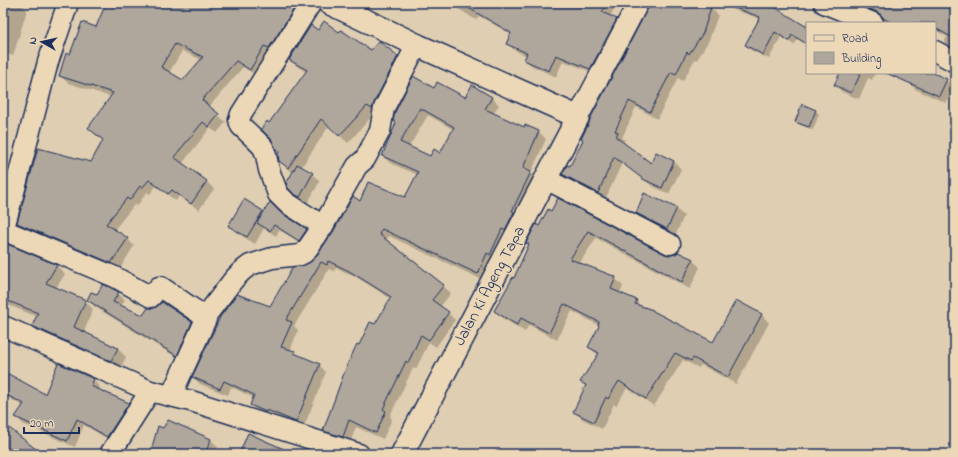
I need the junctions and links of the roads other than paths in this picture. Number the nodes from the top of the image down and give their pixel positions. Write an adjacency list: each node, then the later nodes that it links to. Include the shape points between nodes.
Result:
1 (68, 3): 12 (street, via 48,62)
2 (311, 3): 13 (street, via 240,114 239,120 241,126 263,147 278,194)
3 (329, 3): 7 (street)
4 (638, 3): 10 (street, Jalan Ki Ageng Tapa)
5 (838, 7): 6 (street)
6 (871, 22)
7 (419, 46): 10 (street); 13 (street, via 412,54 384,108 380,131 365,159 357,166)
8 (936, 52): 9 (street)
9 (955, 62)
10 (584, 106): 11 (street, Jalan Ki Ageng Tapa)
11 (546, 179): 14 (street); 21 (street, Jalan Ki Ageng Tapa)
12 (4, 222): 15 (street, via 151,297 159,286 162,287)
13 (322, 226): 15 (street, via 304,253 272,258 250,265 242,271)
14 (670, 244)
15 (205, 317): 18 (street)
16 (3, 326): 17 (street)
17 (150, 391): 18 (street); 19 (street)
18 (171, 396): 20 (street)
19 (110, 454)
20 (359, 454)
21 (402, 454)

